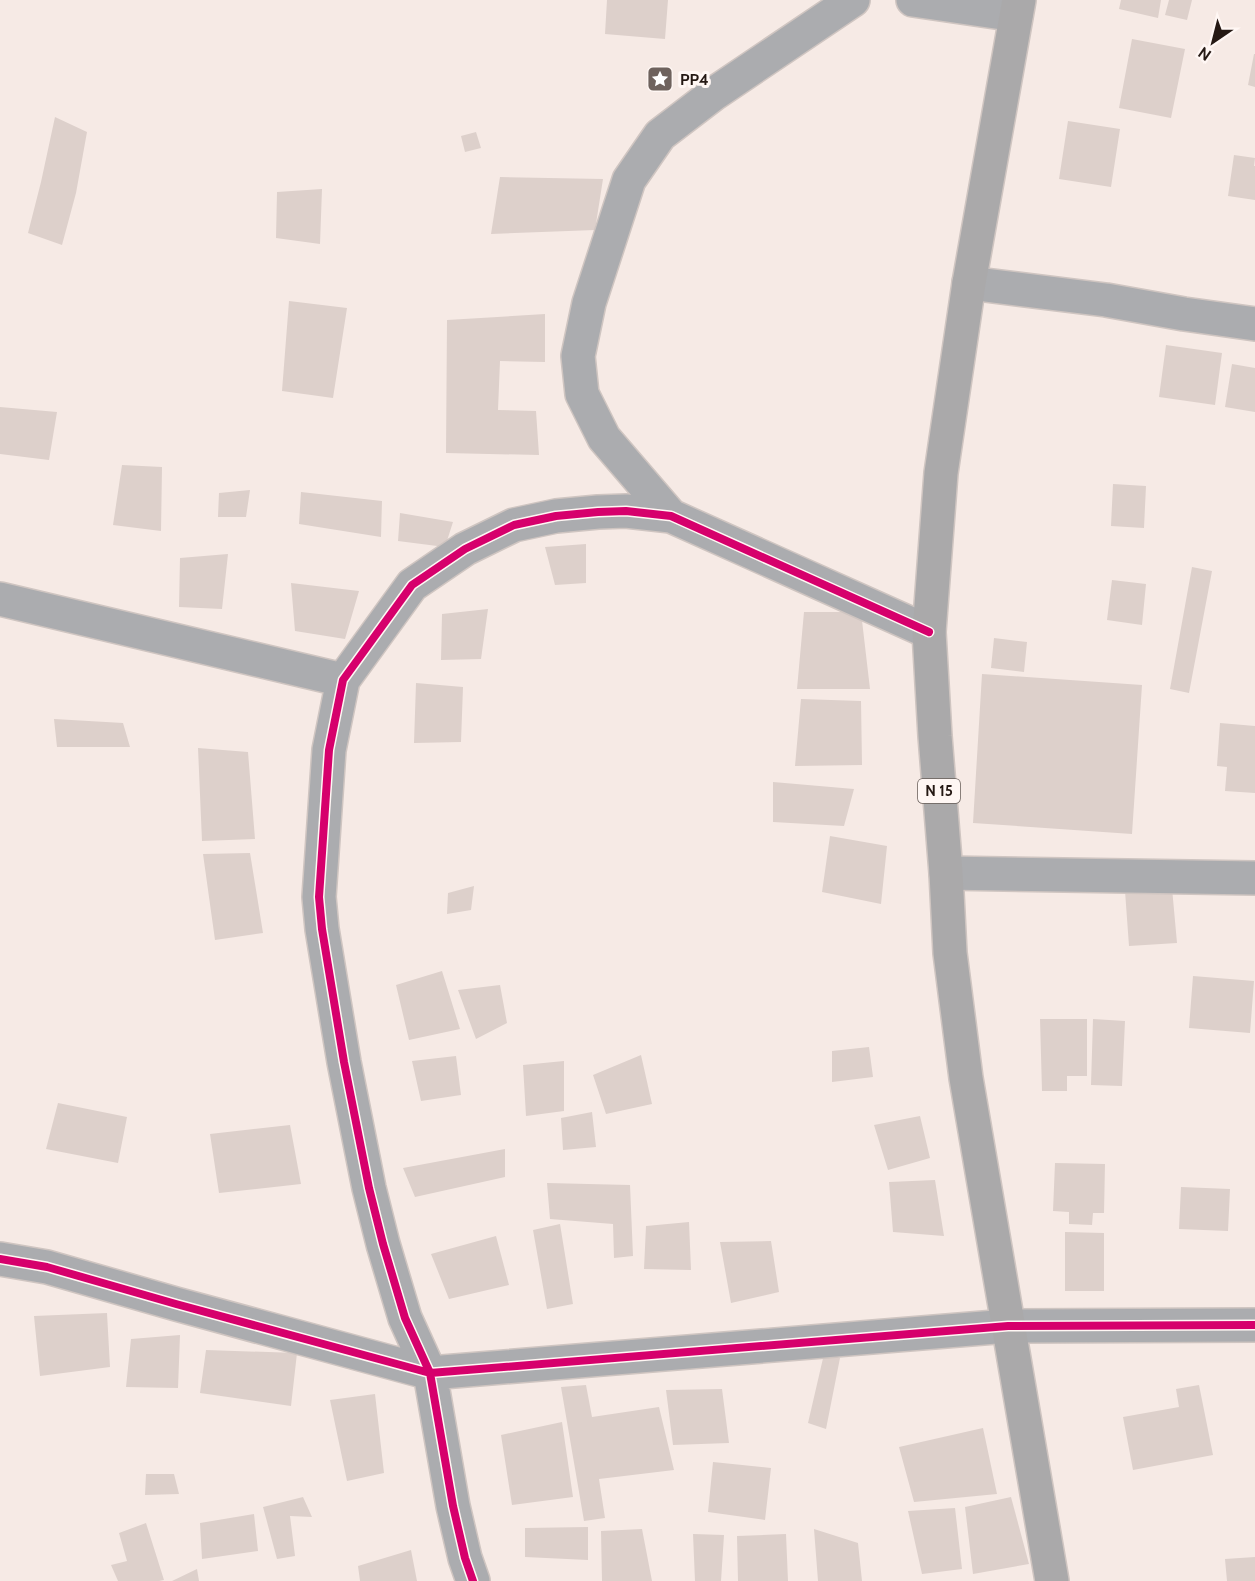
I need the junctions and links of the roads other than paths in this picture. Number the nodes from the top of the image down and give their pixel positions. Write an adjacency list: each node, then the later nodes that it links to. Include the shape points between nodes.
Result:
1 (853, 0): 6 (street, via 660,135 629,180 589,303 578,356 582,394 604,438)
2 (913, 0): 3 (street)
3 (1018, 8): 4 (highway, N 15)
4 (969, 283): 5 (street); 8 (highway, N 15, via 941,473)
5 (1255, 324)
6 (671, 516): 8 (street); 9 (street, via 626,511 556,516 514,525 465,549 412,585)
7 (0, 599): 9 (street)
8 (929, 632): 10 (highway, N 15)
9 (343, 681): 15 (street, via 329,750 319,897 322,929 369,1188 405,1318)
10 (946, 873): 11 (street); 14 (highway, N 15, via 950,953 966,1078)
11 (1255, 878)
12 (0, 1259): 15 (street, via 47,1267)
13 (1255, 1325): 14 (street)
14 (1008, 1326): 15 (street); 17 (highway, N 15)
15 (430, 1373): 16 (street, via 453,1506)
16 (473, 1581)
17 (1052, 1581)

